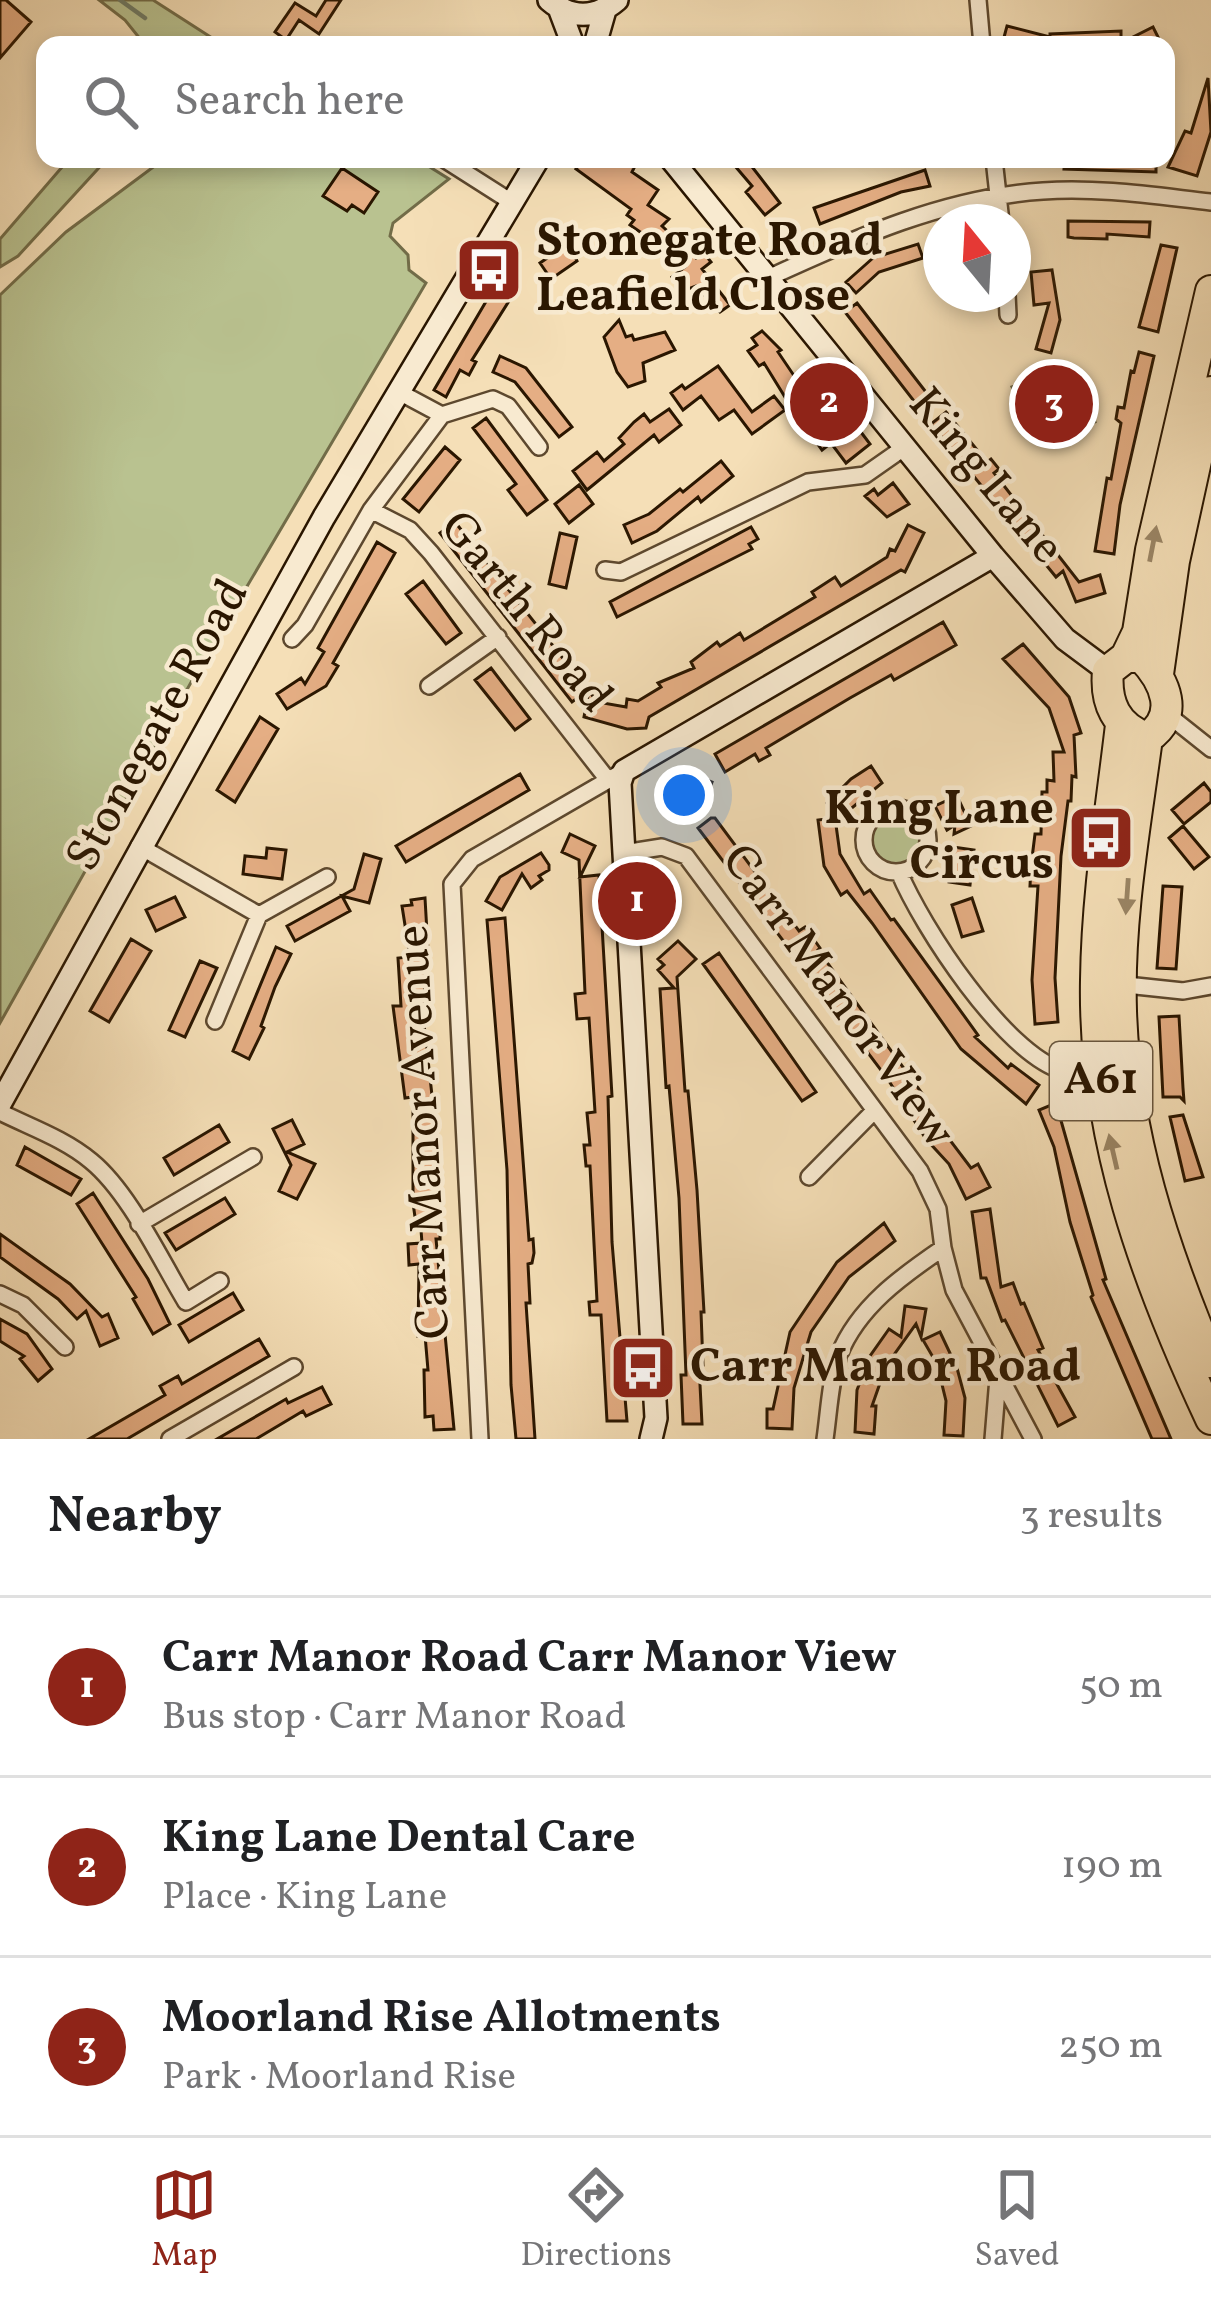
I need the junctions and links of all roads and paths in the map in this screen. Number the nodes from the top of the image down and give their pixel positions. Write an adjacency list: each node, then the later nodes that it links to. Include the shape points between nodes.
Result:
1 (978, 0): 6 (street)
2 (554, 4): 3 (street, via 581,15); 4 (street)
3 (611, 5): 5 (street)
4 (568, 36)
5 (600, 36)
6 (981, 36)
7 (458, 168): 12 (street)
8 (533, 168): 12 (street, Stonegate Road)
9 (678, 168): 15 (street, King Lane)
10 (995, 168): 11 (street)
11 (999, 197): 13 (street, via 1101,191); 14 (street); 15 (street, via 873,232)
12 (513, 202): 17 (street, Stonegate Road)
13 (1211, 202)
14 (999, 204)
15 (768, 278): 21 (street, King Lane)
16 (1211, 291): 27 (highway, A61, one-way to 16, via 1138,632)
17 (399, 392): 19 (street); 34 (street, Stonegate Road)
18 (1211, 392): 28 (highway)
19 (442, 416): 20 (street, via 493,399); 22 (street, Stonegate Road)
20 (539, 447)
21 (905, 447): 23 (street, King Lane); 24 (street, via 865,475 808,482 621,572)
22 (371, 510): 25 (street, Garth Road, via 410,530); 26 (street, Stonegate Road)
23 (994, 556): 27 (street, King Lane, via 1065,639); 33 (street)
24 (605, 570)
25 (498, 638): 29 (street); 33 (street, Garth Road)
26 (292, 639)
27 (1117, 664): 28 (highway, via 1142,658); 31 (highway, A61, via 1111,704)
28 (1158, 674): 30 (highway)
29 (429, 686)
30 (1168, 714): 31 (highway, via 1157,731); 32 (street)
31 (1134, 732): 39 (highway, A61, via 1099,906)
32 (1211, 749)
33 (616, 775): 35 (street); 57 (street, Carr Manor Avenue, via 472,859 452,884)
34 (139, 846): 38 (street); 43 (street, Stonegate Road)
35 (624, 853): 44 (street, Carr Manor View, via 662,847 686,856); 58 (street)
36 (899, 872): 36 (street, via 874,864 863,836 882,811 901,808 926,827 928,843 915,866); 42 (street, via 976,999 1024,1047 1062,1071)
37 (327, 878): 38 (street)
38 (259, 915): 41 (street)
39 (1108, 984): 40 (street); 42 (highway, A61); 52 (highway, A61, via 1152,1210)
40 (1211, 986)
41 (215, 1021)
42 (1101, 1074): 55 (highway, A61, one-way to 42, via 1130,1217)
43 (0, 1108): 47 (street, via 94,1163)
44 (874, 1111): 46 (street); 48 (street, Carr Manor View, via 920,1171 938,1209)
45 (253, 1157): 47 (street)
46 (809, 1178)
47 (139, 1224): 49 (street, via 186,1301)
48 (943, 1249): 54 (street, Carr Manor View); 59 (street, via 892,1283 853,1328 833,1377)
49 (220, 1281)
50 (0, 1294): 51 (street, via 23,1305)
51 (65, 1347)
52 (1211, 1362)
53 (294, 1366): 56 (street)
54 (998, 1378): 60 (street); 61 (street, Carr Manor View)
55 (1211, 1419)
56 (170, 1439)
57 (479, 1439)
58 (651, 1439)
59 (825, 1439)
60 (993, 1439)
61 (1034, 1439)

